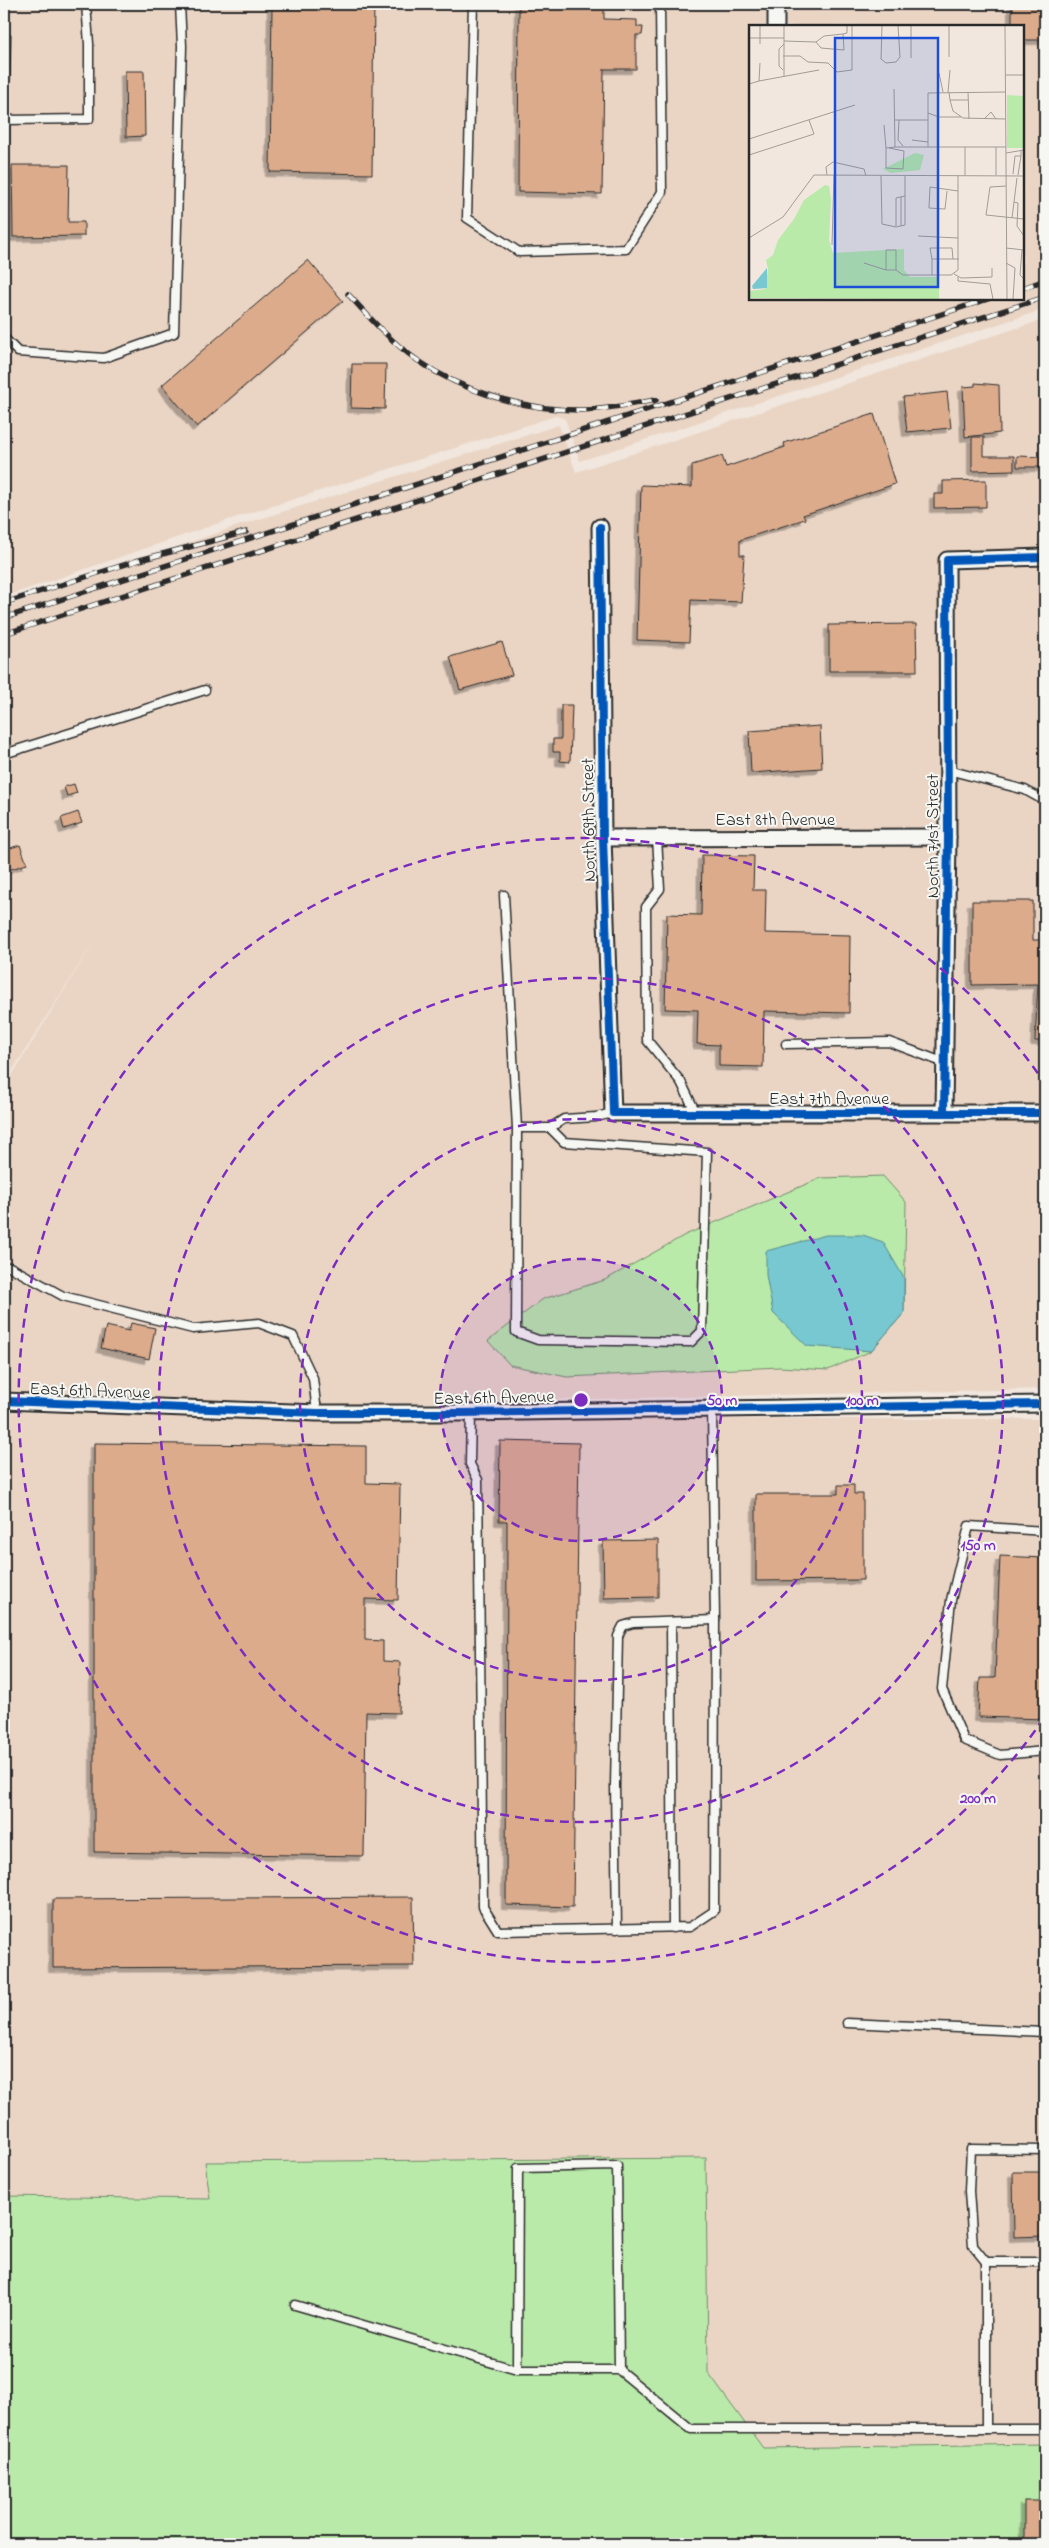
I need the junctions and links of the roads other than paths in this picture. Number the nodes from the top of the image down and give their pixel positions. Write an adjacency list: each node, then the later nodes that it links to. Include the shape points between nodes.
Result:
1 (86, 4): 7 (lane, via 89,119)
2 (180, 4): 8 (lane, via 182,46 174,333 104,358 18,352)
3 (473, 4): 4 (lane, via 467,218 519,252 626,249 662,192)
4 (660, 4)
5 (776, 4): 6 (street)
6 (776, 25)
7 (4, 120)
8 (4, 338)
9 (600, 527): 16 (street, North 69th Street)
10 (1045, 557): 13 (street, North 71st Street, via 947,560)
11 (205, 690): 12 (lane)
12 (4, 754)
13 (948, 770): 14 (lane, via 1024,790); 15 (street, North 71st Street)
14 (1045, 801)
15 (948, 837): 17 (street, East 8th Avenue); 20 (street, North 71st Street)
16 (603, 838): 17 (street, East 8th Avenue); 21 (street, North 69th Street)
17 (657, 838): 22 (lane, via 660,889 646,907 647,1040 681,1082)
18 (504, 895): 25 (lane)
19 (786, 1044): 20 (lane, via 889,1042)
20 (944, 1064): 23 (street, North 71st Street)
21 (613, 1113): 22 (street, East 7th Avenue); 26 (lane, via 564,1119)
22 (696, 1113): 23 (street, East 7th Avenue)
23 (944, 1113): 24 (street, East 7th Avenue)
24 (1045, 1113)
25 (517, 1128): 26 (lane); 26 (lane, via 516,1332 538,1340 691,1342 702,1331 707,1152 564,1142)
26 (550, 1128)
27 (4, 1266): 31 (lane, via 63,1296 193,1329 259,1323 293,1336 313,1378)
28 (4, 1402): 31 (street, East 6th Avenue)
29 (1045, 1404): 30 (street, East 6th Avenue)
30 (712, 1409): 32 (street, East 6th Avenue); 34 (lane)
31 (317, 1413): 32 (street, East 6th Avenue)
32 (471, 1413): 38 (lane, via 470,1464 478,1480 482,1907 498,1931)
33 (1045, 1531): 36 (lane, via 970,1526 951,1600 942,1689 964,1740 1000,1755)
34 (715, 1620): 35 (lane); 37 (lane, via 714,1911 690,1927)
35 (671, 1622): 37 (lane); 38 (lane, via 633,1623 622,1626 618,1636)
36 (1045, 1751)
37 (673, 1928): 38 (lane)
38 (617, 1929)
39 (848, 2023): 40 (lane)
40 (1045, 2032)
41 (1045, 2150): 42 (lane, via 971,2149 969,2191 973,2246)
42 (986, 2262): 43 (lane); 47 (lane)
43 (1045, 2262)
44 (295, 2305): 45 (lane)
45 (517, 2370): 46 (lane); 46 (lane, via 518,2168 617,2166)
46 (619, 2370): 47 (lane, via 691,2428)
47 (986, 2429): 48 (lane)
48 (1045, 2429)

